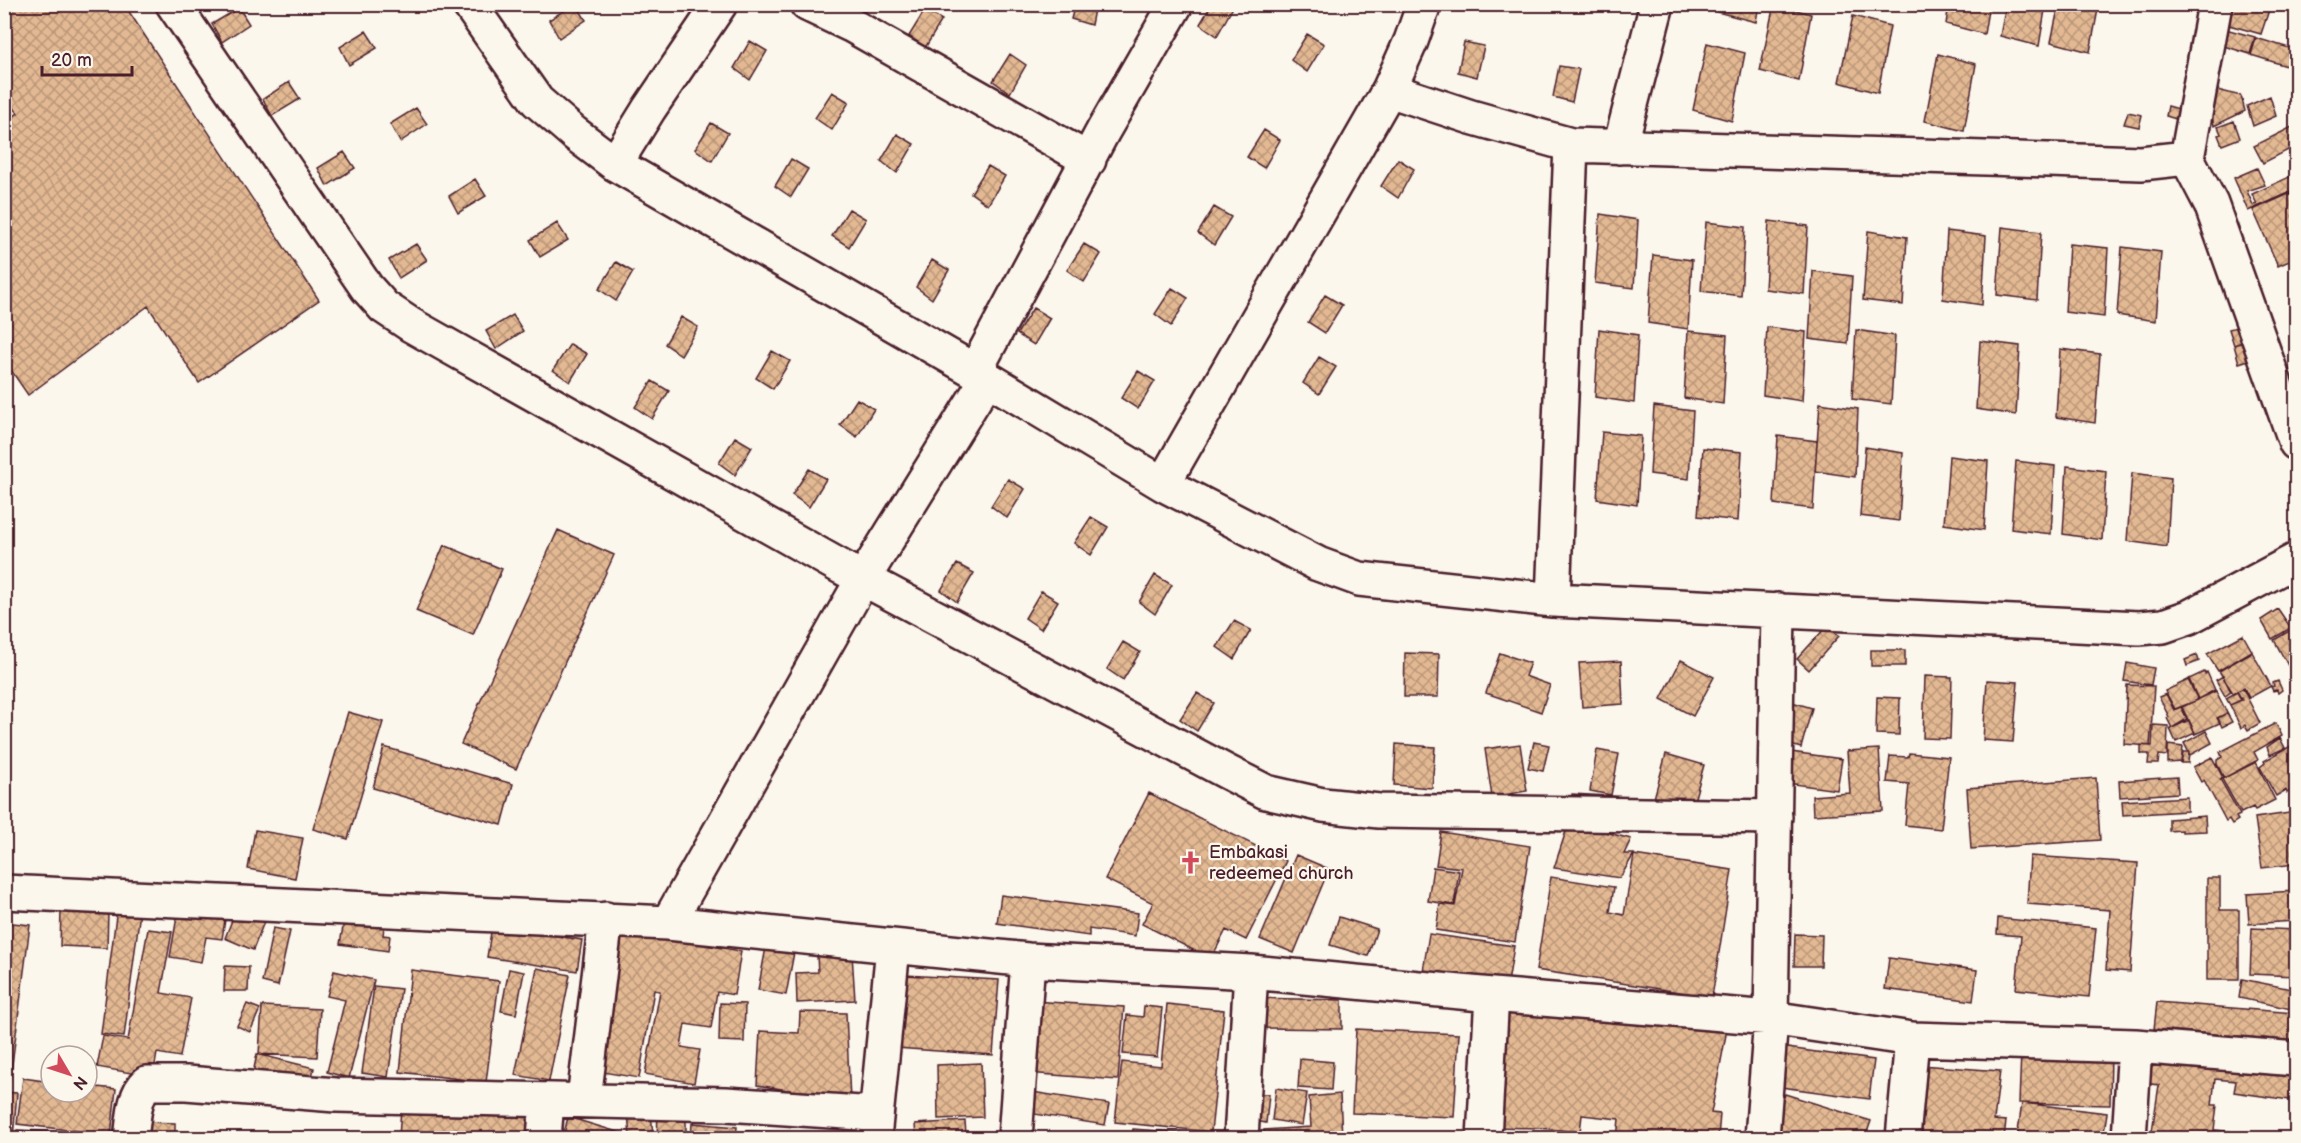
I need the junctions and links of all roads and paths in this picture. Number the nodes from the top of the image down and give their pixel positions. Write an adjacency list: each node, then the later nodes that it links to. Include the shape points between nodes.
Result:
1 (173, 4): 19 (street, via 367,288 384,307)
2 (469, 4): 14 (street, via 537,101)
3 (720, 4): 14 (street)
4 (807, 4): 13 (street)
5 (1176, 4): 13 (street)
6 (1424, 4): 9 (street)
7 (1657, 4): 11 (street)
8 (2215, 4): 12 (street)
9 (1389, 90): 10 (street); 17 (street)
10 (1571, 145): 11 (street); 20 (street)
11 (1620, 147): 12 (street, via 2142,163)
12 (2187, 158): 16 (street, via 2211,204)
13 (1089, 160): 15 (street)
14 (615, 164): 15 (street)
15 (981, 375): 17 (street); 19 (street)
16 (2296, 442)
17 (1162, 484): 20 (street, via 1318,564 1359,579)
18 (2296, 560): 21 (street, via 2189,617 2163,626)
19 (863, 579): 22 (street, via 1266,792 1323,805 1379,811); 25 (street)
20 (1553, 600): 21 (street)
21 (1778, 610): 22 (street)
22 (1775, 817): 30 (street)
23 (4, 892): 24 (street)
24 (606, 919): 25 (street); 34 (street)
25 (668, 923): 26 (street)
26 (893, 947): 27 (street); 36 (street)
27 (1028, 960): 28 (street); 39 (street)
28 (1251, 972): 29 (street); 40 (street)
29 (1492, 995): 30 (street); 41 (street)
30 (1771, 1018): 31 (street); 42 (street)
31 (1912, 1039): 32 (street); 43 (street)
32 (2135, 1046): 33 (street); 44 (street)
33 (2296, 1059)
34 (584, 1099): 35 (street); 36 (street, via 726,1104)
35 (547, 1101): 37 (street, via 336,1095 147,1083 137,1101); 38 (street)
36 (875, 1126)
37 (131, 1138)
38 (544, 1138)
39 (1016, 1138)
40 (1241, 1138)
41 (1484, 1138)
42 (1762, 1138)
43 (1903, 1138)
44 (2129, 1138)

